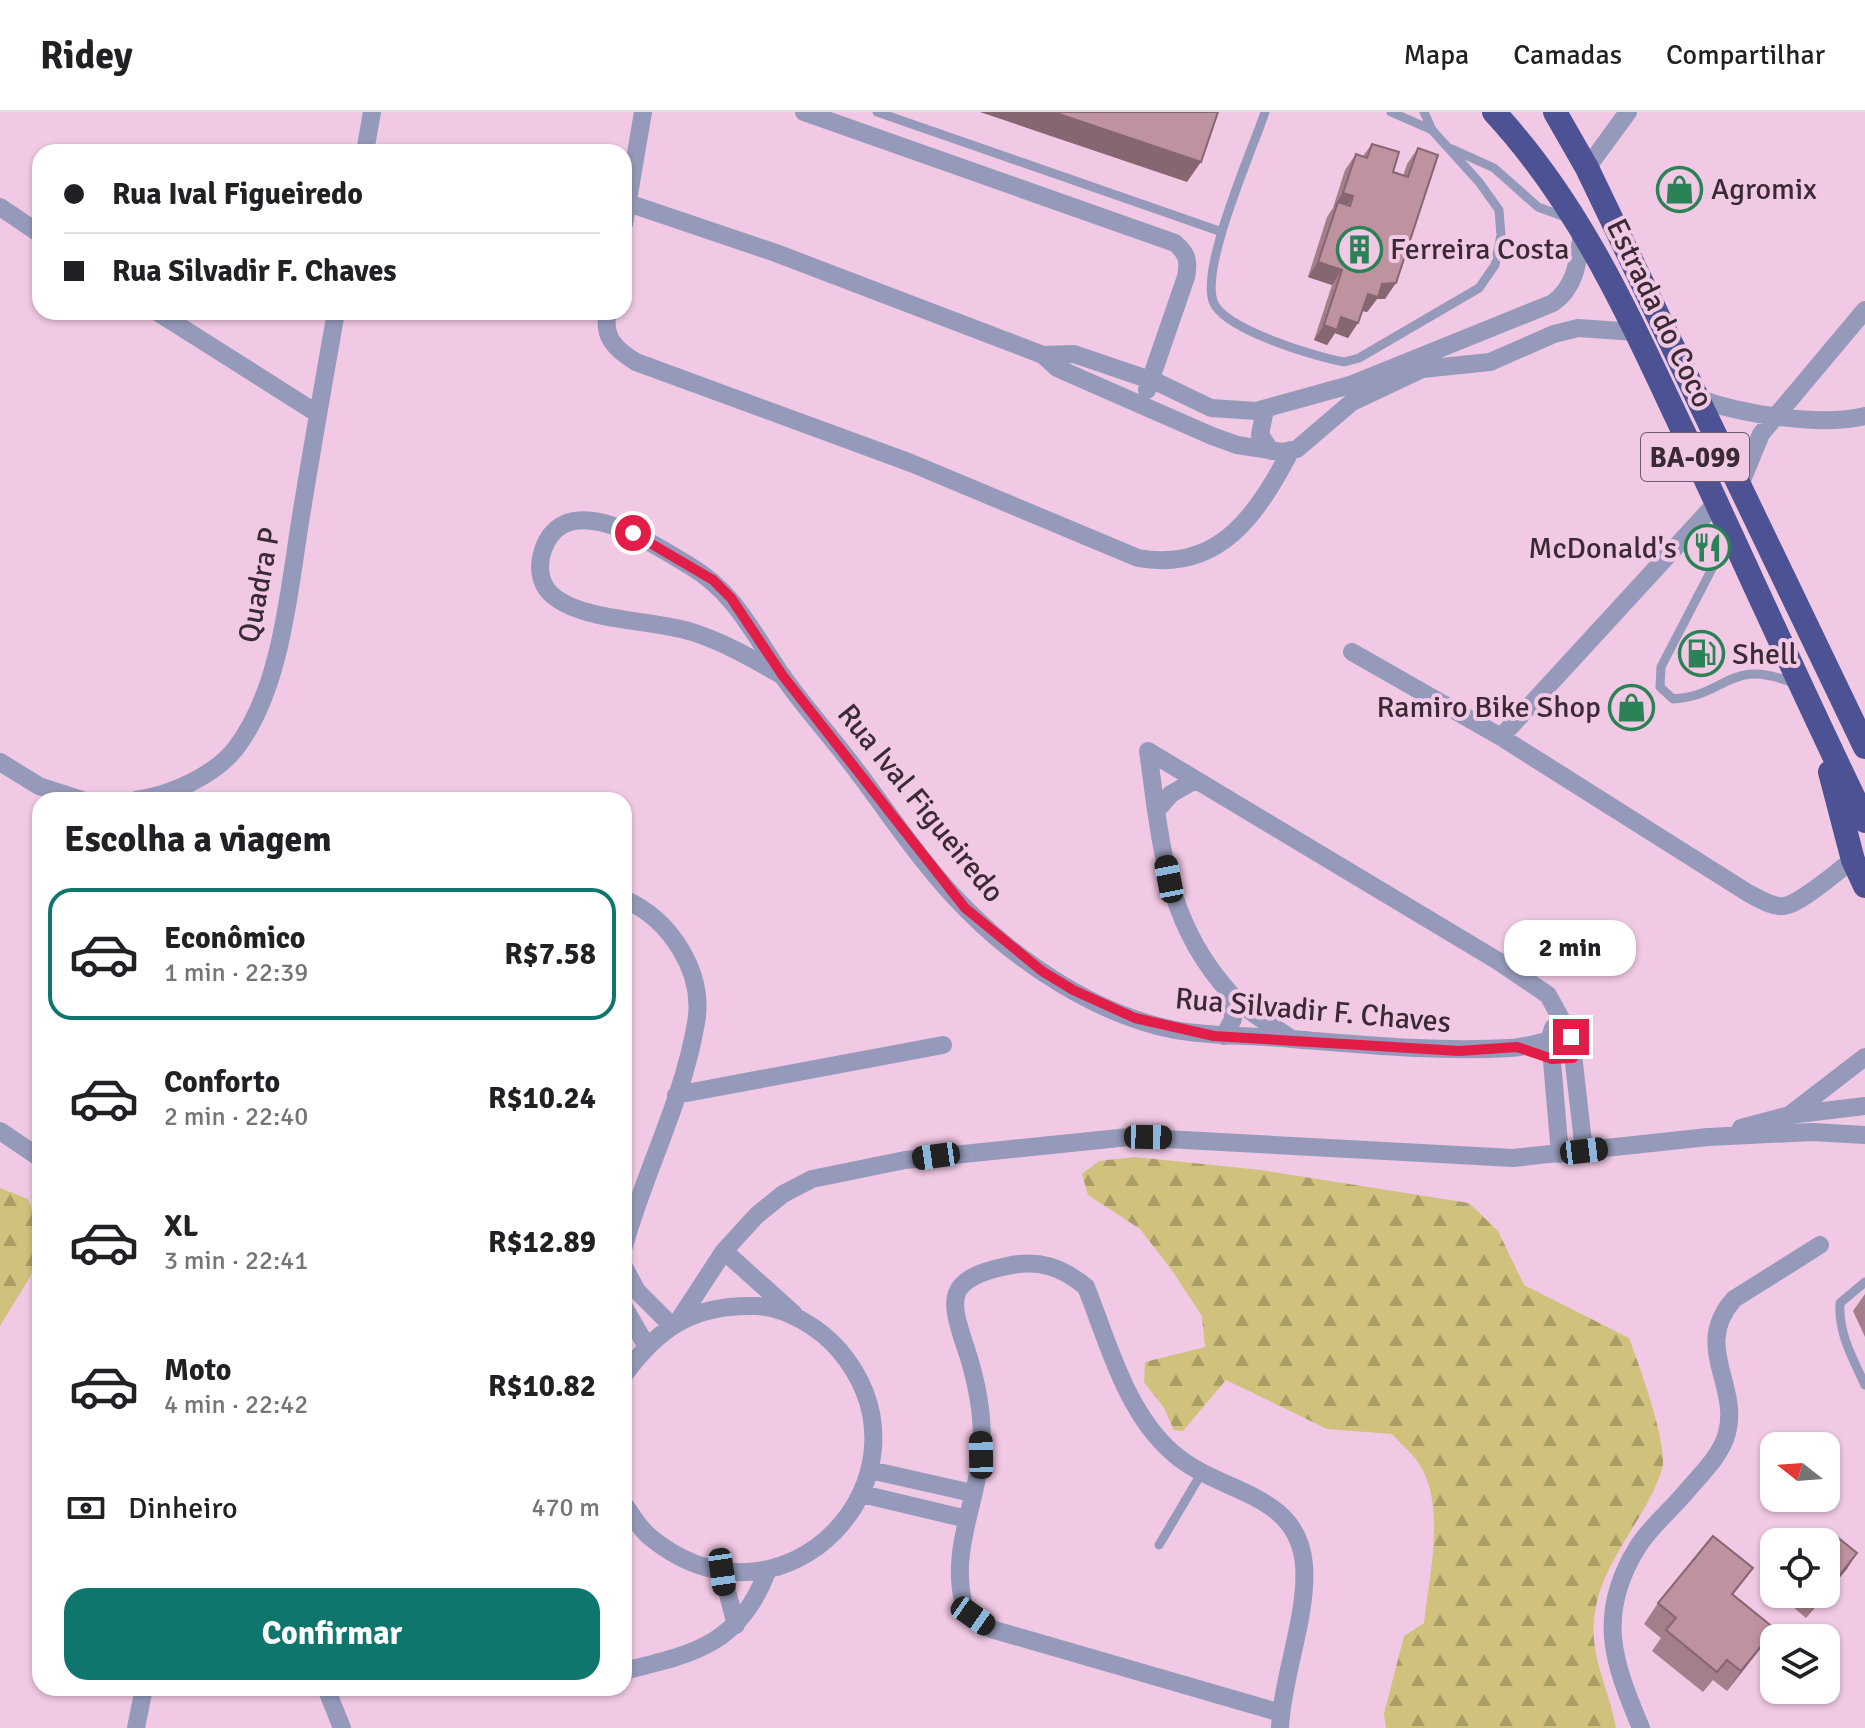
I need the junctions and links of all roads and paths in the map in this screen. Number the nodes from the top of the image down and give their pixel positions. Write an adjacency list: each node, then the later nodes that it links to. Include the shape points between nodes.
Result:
1 (372, 112): 12 (street)
2 (643, 112): 15 (street)
3 (804, 112): 29 (street, via 1175,243 1185,251 1186,277)
4 (877, 112): 20 (lane)
5 (1265, 112): 20 (lane)
6 (1391, 112): 11 (lane)
7 (1424, 112): 11 (lane)
8 (1494, 112): 18 (highway, Estrada do Coco / BA-099)
9 (1555, 112): 14 (highway, Estrada do Coco / BA-099)
10 (1628, 112): 14 (street)
11 (1432, 130): 13 (lane)
12 (366, 144)
13 (1448, 148): 18 (lane, via 1494,168 1538,207); 20 (lane, via 1499,210 1495,265 1479,288 1359,358 1327,359 1220,314 1211,283)
14 (1587, 168): 31 (highway, Estrada do Coco / BA-099)
15 (632, 179)
16 (632, 204): 28 (street)
17 (0, 207): 19 (street)
18 (1580, 224): 22 (street, via 1567,293); 26 (highway, Estrada do Coco / BA-099)
19 (32, 229)
20 (1222, 232)
21 (1865, 310): 35 (street)
22 (1517, 318): 27 (street); 30 (street)
23 (170, 320): 34 (street)
24 (335, 320): 34 (street, Quadra P)
25 (606, 320): 38 (street, via 618,351 636,362 911,463 1138,558 1186,558 1229,539 1259,509)
26 (1636, 332): 27 (street, via 1578,328); 41 (highway, Estrada do Coco / BA-099)
27 (1529, 346): 37 (street, via 1490,362 1422,369 1352,402)
28 (1043, 355): 29 (street, via 1074,354); 32 (street, via 1057,368)
29 (1151, 380): 32 (street); 33 (street, via 1211,408)
30 (1320, 394): 33 (street); 37 (street, via 1330,403)
31 (1697, 398): 35 (street, via 1721,407); 40 (highway, Estrada do Coco / BA-099)
32 (1142, 402): 39 (street, via 1237,445)
33 (1265, 409): 39 (street, via 1260,435)
34 (318, 414): 54 (street, Quadra P, via 288,591 269,681 255,718 235,750 205,775)
35 (1777, 414): 36 (street, via 1804,419); 40 (street, via 1756,444)
36 (1865, 416)
37 (1331, 418): 38 (street)
38 (1291, 450): 39 (street)
39 (1271, 451)
40 (1740, 485): 50 (highway, Estrada do Coco / BA-099)
41 (1717, 502): 42 (highway, Estrada do Coco / BA-099); 49 (street)
42 (1731, 533): 47 (highway, Estrada do Coco / BA-099); 47 (lane, via 1661,667 1660,687 1673,699 1692,697 1757,672)
43 (743, 615): 44 (street); 44 (street, Rua Ival Figueiredo, via 713,580 633,533 585,518 551,534 543,550 541,577 548,592 563,602); 46 (street, Rua Ival Figueiredo)
44 (721, 642): 46 (street, Rua Ival Figueiredo)
45 (1352, 652): 49 (street)
46 (783, 676): 61 (street, Rua Ival Figueiredo, via 965,908 1042,971)
47 (1801, 686): 48 (highway, Estrada do Coco / BA-099)
48 (1815, 716): 56 (highway, Estrada do Coco / BA-099); 57 (highway)
49 (1501, 737): 57 (street, via 1772,904 1796,900)
50 (1865, 747)
51 (0, 762): 53 (street)
52 (1195, 780): 55 (street); 55 (street, via 1148,751); 62 (street, via 1533,983)
53 (57, 792)
54 (167, 792)
55 (1156, 811): 60 (street, via 1179,917 1198,954)
56 (1865, 821)
57 (1853, 860): 58 (highway)
58 (1865, 886)
59 (632, 904): 72 (street, via 655,918 688,959 697,1021)
60 (1232, 996): 63 (street, via 1233,1019); 65 (street)
61 (1107, 1006): 63 (street, Rua Silvadir F. Chaves, via 1172,1029)
62 (1557, 1010): 64 (street); 66 (street)
63 (1224, 1036): 65 (street, Rua Silvadir F. Chaves)
64 (1571, 1037): 66 (street, Rua Silvadir F. Chaves); 70 (street)
65 (1290, 1038): 68 (street, Rua Silvadir F. Chaves, via 1459,1051)
66 (1550, 1038): 68 (street, Rua Silvadir F. Chaves); 71 (street)
67 (943, 1045): 73 (street)
68 (1517, 1047): 71 (street, Rua Silvadir F. Chaves)
69 (1865, 1057): 76 (street)
70 (1573, 1058): 71 (street, Rua Silvadir F. Chaves); 80 (street)
71 (1552, 1059): 82 (street)
72 (683, 1070): 73 (street); 74 (street)
73 (711, 1087): 74 (street)
74 (676, 1095): 83 (street)
75 (1865, 1106): 76 (street)
76 (1790, 1115): 79 (street)
77 (0, 1131): 81 (street)
78 (1865, 1135): 79 (street)
79 (1708, 1137): 80 (street)
80 (1584, 1151): 82 (street)
81 (32, 1153)
82 (1560, 1154): 85 (street, via 1513,1158 1129,1137 967,1151 812,1179 757,1215)
83 (632, 1223)
84 (1820, 1245): 110 (street, via 1724,1310 1716,1333 1727,1433 1716,1457 1637,1546 1621,1580 1611,1645 1616,1671)
85 (724, 1251): 88 (street); 90 (street)
86 (632, 1282): 90 (street)
87 (1865, 1282): 93 (lane, via 1840,1303 1839,1316)
88 (799, 1319): 90 (street, via 760,1306 718,1307); 94 (street, via 829,1339 852,1366 868,1399 874,1434)
89 (632, 1321): 91 (street)
90 (675, 1323): 91 (street)
91 (646, 1345): 92 (street)
92 (632, 1364)
93 (1865, 1385)
94 (870, 1470): 96 (street); 97 (street)
95 (1201, 1474): 96 (street, via 1149,1428 1086,1287 1054,1266 1016,1264 981,1271 963,1282 954,1306 980,1419 981,1455); 100 (lane); 107 (street, via 1264,1501 1295,1529 1304,1565)
96 (972, 1493): 99 (street)
97 (862, 1494): 99 (street); 102 (street, via 835,1533 801,1558)
98 (632, 1515): 101 (street, via 647,1535 682,1559)
99 (967, 1519): 107 (street, via 959,1587 964,1605 991,1629)
100 (1159, 1545)
101 (722, 1572): 102 (street); 103 (street)
102 (767, 1572): 103 (street)
103 (736, 1625): 104 (street, via 709,1646)
104 (632, 1669)
105 (142, 1696): 108 (street)
106 (329, 1696): 109 (street)
107 (1281, 1721)
108 (136, 1728)
109 (342, 1728)
110 (1641, 1728)

